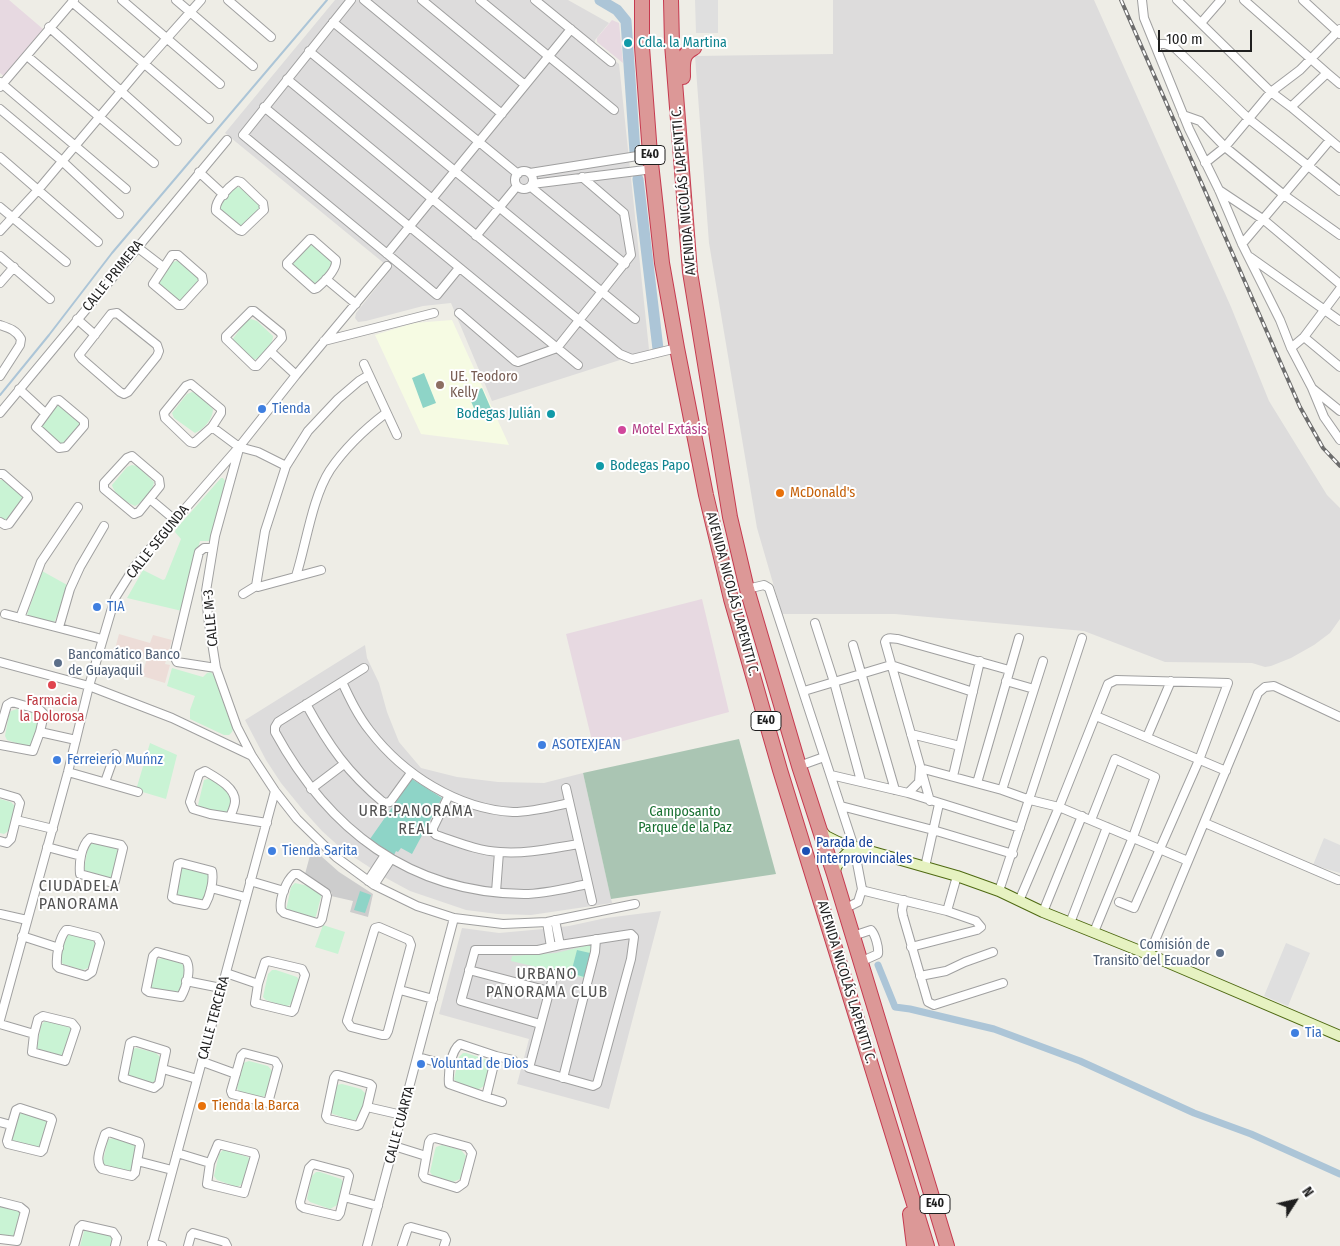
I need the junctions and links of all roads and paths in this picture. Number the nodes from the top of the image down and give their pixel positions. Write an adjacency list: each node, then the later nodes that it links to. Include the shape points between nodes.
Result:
1 (122, 0): 25 (street)
2 (176, 0): 18 (street)
3 (201, 0): 18 (street)
4 (228, 0): 24 (street)
5 (351, 0): 19 (street)
6 (364, 0): 47 (street)
7 (422, 0): 40 (street)
8 (480, 0): 30 (street)
9 (535, 0): 22 (street)
10 (642, 0): 59 (highway, AVENIDA NICOLÁS LAPENTTI C. / E40)
11 (671, 0): 83 (highway, AVENIDA NICOLÁS LAPENTTI C. / E40)
12 (1142, 0): 26 (street, via 1144,18)
13 (1177, 0): 20 (street)
14 (1222, 0): 20 (street)
15 (1244, 0): 31 (street)
16 (1303, 0): 23 (street)
17 (73, 1): 21 (street); 33 (street)
18 (191, 13): 25 (street); 34 (street)
19 (333, 22): 28 (street); 55 (street)
20 (1201, 23): 42 (street)
21 (50, 27): 29 (street); 41 (street)
22 (571, 29): 30 (street); 32 (street)
23 (1339, 32): 31 (street)
24 (271, 37)
25 (166, 38): 33 (street); 38 (street)
26 (1156, 44): 48 (street); 51 (street, via 1175,48)
27 (694, 48): 83 (highway, via 683,60)
28 (309, 52): 36 (street); 66 (street)
29 (27, 56): 37 (street); 49 (street)
30 (549, 56): 40 (street); 46 (street)
31 (1311, 59): 35 (street); 42 (street)
32 (611, 62)
33 (144, 64): 41 (street); 50 (street)
34 (253, 66)
35 (1327, 73): 39 (street); 44 (street)
36 (287, 79): 43 (street); 79 (street)
37 (1, 84): 56 (street)
38 (220, 84)
39 (1340, 84)
40 (525, 85): 47 (street)
41 (122, 92): 49 (street); 54 (street)
42 (1272, 92): 44 (street); 51 (street)
43 (264, 107): 86 (street); 93 (street, via 243,135)
44 (1291, 107): 53 (street)
45 (0, 109): 61 (street)
46 (614, 110)
47 (502, 114): 55 (street)
48 (1183, 115): 57 (street, via 1200,121); 63 (street)
49 (99, 117): 56 (street); 62 (street)
50 (209, 119)
51 (1249, 119): 57 (street); 64 (street)
52 (227, 140): 67 (street, CALLE PRIMERA)
53 (1330, 140): 58 (street); 64 (street)
54 (177, 141)
55 (479, 142): 66 (street); 69 (street)
56 (75, 146): 61 (street); 73 (street)
57 (1226, 147): 63 (street); 78 (street)
58 (1340, 148)
59 (650, 154): 65 (highway, AVENIDA NICOLÁS LAPENTTI C. / E40); 68 (street)
60 (0, 157): 74 (street)
61 (62, 161): 74 (street); 82 (street)
62 (154, 163)
63 (1205, 163): 75 (street)
64 (1308, 166): 76 (street); 78 (street)
65 (652, 169): 70 (street); 121 (highway, AVENIDA NICOLÁS LAPENTTI C. / E40, via 662,263)
66 (455, 171): 79 (street); 81 (street)
67 (199, 172): 77 (street); 92 (street, CALLE PRIMERA)
68 (530, 173): 69 (street); 71 (street)
69 (518, 174): 72 (street)
70 (582, 177): 71 (street); 97 (street, via 624,213 631,255)
71 (532, 185): 72 (street, via 523,189); 97 (street)
72 (517, 186): 81 (street)
73 (126, 189)
74 (38, 190): 84 (street); 90 (street)
75 (1219, 190): 85 (street); 91 (street)
76 (1340, 191)
77 (224, 195): 77 (street, via 234,183 240,182 263,203 264,210 245,229 239,230 216,211 216,204)
78 (1284, 196): 85 (street); 88 (street)
79 (432, 199): 86 (street); 89 (street)
80 (0, 207): 84 (street)
81 (499, 208): 89 (street); 106 (street)
82 (119, 214)
83 (685, 217): 152 (highway, AVENIDA NICOLÁS LAPENTTI C. / E40, via 690,272 722,473)
84 (13, 218): 87 (street); 96 (street)
85 (1264, 220): 91 (street); 104 (street)
86 (410, 227): 93 (street); 101 (street)
87 (0, 231)
88 (1340, 235)
89 (476, 236): 114 (street)
90 (98, 242)
91 (1242, 244): 95 (street)
92 (137, 246): 100 (street); 112 (street, CALLE PRIMERA)
93 (387, 254): 101 (street, via 437,295)
94 (0, 256): 99 (street)
95 (1249, 256): 109 (street); 122 (street)
96 (66, 262)
97 (626, 264): 106 (street)
98 (387, 266): 108 (street, CALLE SEGUNDA)
99 (14, 267): 103 (street); 107 (street)
100 (163, 267): 100 (street, via 172,255 178,256 202,276 203,282 185,302 178,305 153,284)
101 (459, 268): 120 (street)
102 (326, 279): 102 (street, via 314,289 286,265 310,239 336,260 336,266); 108 (street)
103 (0, 283)
104 (1340, 284)
105 (1340, 289): 109 (street)
106 (602, 292): 113 (street); 114 (street)
107 (50, 299)
108 (356, 304): 119 (street, CALLE SEGUNDA)
109 (1324, 309): 115 (street); 118 (street)
110 (434, 313): 119 (street)
111 (458, 313): 120 (street, via 515,361)
112 (77, 319): 117 (street); 131 (street, CALLE PRIMERA)
113 (635, 319)
114 (579, 320): 120 (street); 121 (street, via 625,358)
115 (1340, 322)
116 (0, 325): 129 (street, via 11,328 21,339)
117 (95, 335): 117 (street, via 79,355 124,394 159,351 157,345 116,313)
118 (1304, 337): 122 (street); 126 (street)
119 (324, 341): 127 (street, CALLE SEGUNDA)
120 (557, 348): 125 (street)
121 (676, 348): 316 (highway, AVENIDA NICOLÁS LAPENTTI C. / E40, via 731,599 780,770)
122 (1291, 348): 130 (street)
123 (271, 352): 123 (street, via 254,366 227,342 226,336 249,312 254,311 281,333 282,338); 127 (street)
124 (364, 364): 128 (street)
125 (578, 365)
126 (1340, 367)
127 (296, 375): 139 (street, CALLE SEGUNDA)
128 (369, 375): 135 (street); 140 (street, via 338,399 308,431)
129 (0, 376)
130 (1312, 388): 132 (street); 138 (street, via 1324,417)
131 (18, 389): 133 (street); 134 (street, CALLE PRIMERA)
132 (1340, 411)
133 (45, 412): 133 (street, via 59,400 84,420 84,426 66,447 59,448 36,427)
134 (0, 413)
135 (386, 413): 137 (street); 149 (street, via 352,443 329,472)
136 (212, 427): 136 (street, via 221,409 191,384 164,413 165,418 190,442 198,441); 139 (street)
137 (397, 435)
138 (1340, 440)
139 (239, 447): 140 (street); 144 (street, CALLE SEGUNDA); 147 (street, CALLE M-3)
140 (286, 466): 150 (street, via 265,531)
141 (0, 474): 145 (street, via 28,498 9,524)
142 (150, 499): 142 (street, via 160,486 159,479 132,456 104,483 104,489 134,514); 144 (street)
143 (78, 507): 156 (street, via 41,562)
144 (174, 520): 161 (street, CALLE SEGUNDA, via 135,566 115,598)
145 (0, 522)
146 (104, 526): 158 (street, via 70,589)
147 (213, 548): 151 (street, via 199,552); 153 (street, CALLE M-3)
148 (320, 570): 149 (street)
149 (296, 576): 150 (street)
150 (256, 586): 154 (street)
151 (190, 588): 153 (street); 167 (street, via 174,656 177,662)
152 (747, 589): 177 (street, via 764,585 769,588); 194 (highway, AVENIDA NICOLÁS LAPENTTI C. / E40)
153 (206, 591): 167 (street, CALLE M-3)
154 (243, 594)
155 (5, 614): 156 (street)
156 (20, 618): 158 (street)
157 (815, 622): 174 (street)
158 (59, 628): 161 (street)
159 (1019, 638): 169 (street)
160 (1082, 638): 213 (street)
161 (102, 639): 175 (street, CALLE SEGUNDA)
162 (853, 645): 170 (street)
163 (980, 661): 166 (street, via 888,638 885,642); 169 (street); 178 (street)
164 (1043, 661): 176 (street)
165 (0, 662): 175 (street)
166 (891, 665): 170 (street); 178 (street); 184 (street)
167 (216, 668): 190 (street, CALLE M-3, via 237,727)
168 (364, 668): 173 (street)
169 (1009, 670): 171 (street)
170 (861, 674): 174 (street); 207 (street)
171 (1006, 681): 176 (street); 203 (street)
172 (1171, 681): 180 (street, via 1111,681); 185 (street); 192 (street, via 1228,683)
173 (342, 682): 179 (street); 198 (street, via 369,730)
174 (834, 682): 177 (street); 201 (street)
175 (89, 686): 186 (street, CALLE SEGUNDA); 190 (street, via 172,718)
176 (1034, 690): 208 (street)
177 (804, 692): 191 (street)
178 (973, 692): 188 (street)
179 (306, 704): 193 (street); 205 (street, via 278,722 275,732)
180 (1096, 716): 185 (street); 218 (street)
181 (1340, 717): 196 (street, via 1274,686 1265,687 1258,693)
182 (0, 729): 183 (street, via 7,704 12,702 44,714)
183 (40, 732): 186 (street); 187 (street, via 33,750)
184 (911, 734): 188 (street); 195 (street)
185 (1146, 737): 192 (street)
186 (76, 740): 197 (street, CALLE SEGUNDA)
187 (0, 745)
188 (960, 746): 200 (street)
189 (115, 754): 202 (street)
190 (252, 756): 206 (street, CALLE M-3)
191 (824, 757): 194 (street); 199 (street)
192 (1199, 760): 196 (street); 235 (street)
193 (344, 764): 198 (street, via 384,803 390,802); 205 (street)
194 (798, 766): 225 (highway, AVENIDA NICOLÁS LAPENTTI C. / E40)
195 (920, 768): 200 (street); 211 (street, via 919,782); 214 (street)
196 (1226, 771): 224 (street)
197 (68, 772): 202 (street); 228 (street, CALLE SEGUNDA)
198 (412, 773): 212 (street)
199 (831, 775): 201 (street); 217 (street)
200 (953, 776): 203 (street)
201 (860, 781): 207 (street)
202 (105, 782): 209 (street)
203 (977, 783): 208 (street)
204 (566, 788): 215 (street)
205 (311, 789): 239 (street, via 351,829)
206 (275, 790): 223 (street, CALLE TERCERA); 246 (street, CALLE M-3, via 297,819 336,857)
207 (895, 790): 211 (street)
208 (1002, 790): 213 (street)
209 (138, 792)
210 (0, 793): 221 (street, via 19,800)
211 (908, 793): 214 (street)
212 (449, 795): 215 (street, via 482,808 513,812); 236 (street, via 433,832 468,846)
213 (1030, 800): 218 (street); 227 (street)
214 (930, 801): 216 (street)
215 (569, 803): 232 (street)
216 (939, 804): 227 (street); 229 (street)
217 (841, 806): 229 (street); 234 (street)
218 (1059, 807): 220 (street); 256 (street)
219 (230, 816): 219 (street, via 210,814 190,806 199,774 205,771 220,780 234,796); 223 (street)
220 (1082, 816): 222 (street); 261 (street)
221 (16, 820): 228 (street); 231 (street, via 9,842)
222 (1091, 820): 226 (street); 230 (street, via 1117,759 1155,777)
223 (267, 823): 245 (street, CALLE TERCERA)
224 (1205, 823): 240 (street); 244 (street)
225 (819, 827): 234 (street, via 826,836); 242 (highway, AVENIDA NICOLÁS LAPENTTI C. / E40)
226 (1107, 827): 230 (street); 266 (street)
227 (1020, 828): 237 (street)
228 (52, 829): 233 (street, CALLE SEGUNDA)
229 (933, 830): 237 (street); 241 (street)
230 (1133, 837): 235 (street); 267 (street)
231 (0, 841)
232 (579, 844): 236 (street, via 530,852); 247 (street)
233 (48, 847): 238 (street); 264 (street, CALLE SEGUNDA)
234 (854, 847): 241 (street); 242 (street, via 843,856); 249 (street)
235 (1159, 849): 240 (street); 257 (street, via 1134,908)
236 (499, 852): 252 (street)
237 (1013, 854): 251 (street)
238 (81, 856): 238 (street, via 80,874 111,883 115,881 124,851 121,845 90,838)
239 (388, 857): 246 (street); 252 (street, via 434,878 466,888)
240 (1188, 861): 276 (street)
241 (925, 867): 243 (street)
242 (834, 874): 259 (highway, AVENIDA NICOLÁS LAPENTTI C. / E40)
243 (957, 876): 251 (street); 260 (street)
244 (1338, 880)
245 (250, 881): 250 (street); 253 (street, CALLE TERCERA)
246 (371, 883): 263 (street, CALLE M-3, via 417,906)
247 (588, 884): 252 (street, via 541,892); 255 (street)
248 (211, 888): 248 (street, via 212,871 178,864 171,894 174,899 205,905); 253 (street)
249 (862, 889): 254 (street); 259 (street, via 858,902)
250 (284, 891): 250 (street, via 281,910 284,913 320,922 327,896 325,890 294,874)
251 (999, 891): 256 (street)
252 (496, 892)
253 (245, 897): 279 (street, CALLE TERCERA)
254 (904, 900): 260 (street); 273 (street, via 902,910)
255 (592, 901)
256 (1019, 901): 261 (street)
257 (1119, 902)
258 (635, 904): 265 (street, CALLE M-3)
259 (844, 909): 269 (highway, AVENIDA NICOLÁS LAPENTTI C. / E40)
260 (947, 911): 273 (street, via 976,921 981,927)
261 (1043, 912): 266 (street)
262 (0, 914): 264 (street)
263 (454, 918): 265 (street, CALLE M-3, via 502,924); 288 (street, CALLE CUARTA)
264 (27, 920): 268 (street, CALLE SEGUNDA)
265 (551, 921): 271 (street); 272 (street)
266 (1070, 923): 267 (street)
267 (1094, 932): 276 (street)
268 (22, 936): 274 (street); 289 (street, CALLE SEGUNDA)
269 (852, 936): 277 (highway, AVENIDA NICOLÁS LAPENTTI C. / E40); 277 (street, via 871,930 874,933 878,954)
270 (596, 939): 271 (street); 302 (street, via 596,952); 302 (street, via 631,934 635,941 597,1084 593,1086)
271 (560, 945): 272 (street)
272 (551, 947): 278 (street, via 477,950)
273 (911, 947): 281 (street)
274 (59, 948): 274 (street, via 56,963 59,968 86,976 92,972 100,943 97,937 69,930 64,932)
275 (993, 952): 281 (street, via 946,971)
276 (1149, 955): 294 (street)
277 (860, 962): 332 (highway, AVENIDA NICOLÁS LAPENTTI C. / E40)
278 (469, 970): 287 (street); 292 (street, via 462,1002)
279 (226, 973): 284 (street); 285 (street, CALLE TERCERA)
280 (554, 974): 287 (street)
281 (920, 976): 283 (street, via 926,1000 932,1005)
282 (186, 982): 282 (street, via 189,966 186,960 157,952 153,956 146,990 181,997); 285 (street)
283 (1003, 983)
284 (258, 984): 284 (street, via 255,1004 290,1013 294,1010 305,975 302,969 268,961)
285 (221, 988): 298 (street, CALLE TERCERA)
286 (400, 990): 286 (street, via 411,942 375,928 348,1024 386,1034); 288 (street)
287 (549, 991): 292 (street)
288 (433, 999): 296 (street, CALLE CUARTA)
289 (1, 1010): 290 (street, CALLE SEGUNDA)
290 (0, 1020)
291 (0, 1024): 293 (street)
292 (540, 1024): 302 (street, via 529,1068)
293 (34, 1034): 293 (street, via 32,1052 63,1062 67,1060 76,1028 72,1023 43,1016 38,1019)
294 (1340, 1036)
295 (496, 1056): 297 (street); 299 (street, via 460,1044 456,1047); 304 (street)
296 (418, 1057): 299 (street); 307 (street, CALLE CUARTA)
297 (513, 1060)
298 (203, 1062): 301 (street); 303 (street, CALLE TERCERA)
299 (451, 1066): 304 (street, via 448,1081 451,1086)
300 (163, 1069): 300 (street, via 167,1054 164,1050 134,1041 130,1043 122,1075 125,1080 154,1088 159,1084); 303 (street)
301 (236, 1074): 301 (street, via 232,1094 268,1104 278,1066 275,1062 244,1054)
302 (563, 1078)
303 (197, 1079): 311 (street, CALLE TERCERA)
304 (486, 1097): 305 (street)
305 (502, 1102)
306 (368, 1106): 306 (street, via 370,1084 336,1075 325,1114 328,1119 357,1126); 307 (street)
307 (402, 1115): 310 (street, CALLE CUARTA)
308 (0, 1122): 309 (street)
309 (11, 1125): 309 (street, via 8,1144 38,1153 43,1150 52,1120 49,1116 20,1108 16,1110)
310 (394, 1146): 312 (street); 319 (street, CALLE CUARTA)
311 (177, 1153): 314 (street); 315 (street, CALLE TERCERA)
312 (426, 1156): 312 (street, via 422,1175 425,1178 457,1188 464,1183 472,1153 468,1147 435,1138 431,1139)
313 (137, 1161): 313 (street, via 140,1145 137,1140 109,1132 105,1134 98,1161 102,1169 132,1176); 315 (street)
314 (210, 1163): 314 (street, via 207,1184 244,1193 255,1156 254,1153 218,1144)
315 (172, 1170): 321 (street, CALLE TERCERA)
316 (904, 1171): 330 (highway); 331 (highway, E40)
317 (344, 1197): 317 (street, via 349,1179 347,1173 313,1164 310,1166 301,1206 338,1216); 319 (street)
318 (0, 1202): 320 (street, via 25,1211 17,1241)
319 (378, 1206): 327 (street, CALLE CUARTA)
320 (0, 1239)
321 (152, 1244): 324 (street)
322 (74, 1246): 323 (street, via 82,1225 113,1232 117,1238)
323 (115, 1246)
324 (162, 1246)
325 (188, 1246): 326 (street, via 190,1235 198,1234 225,1242)
326 (227, 1246)
327 (367, 1246)
328 (402, 1246): 329 (street, via 406,1230 411,1227 444,1236)
329 (444, 1246)
330 (914, 1246)
331 (927, 1246)
332 (948, 1246)

